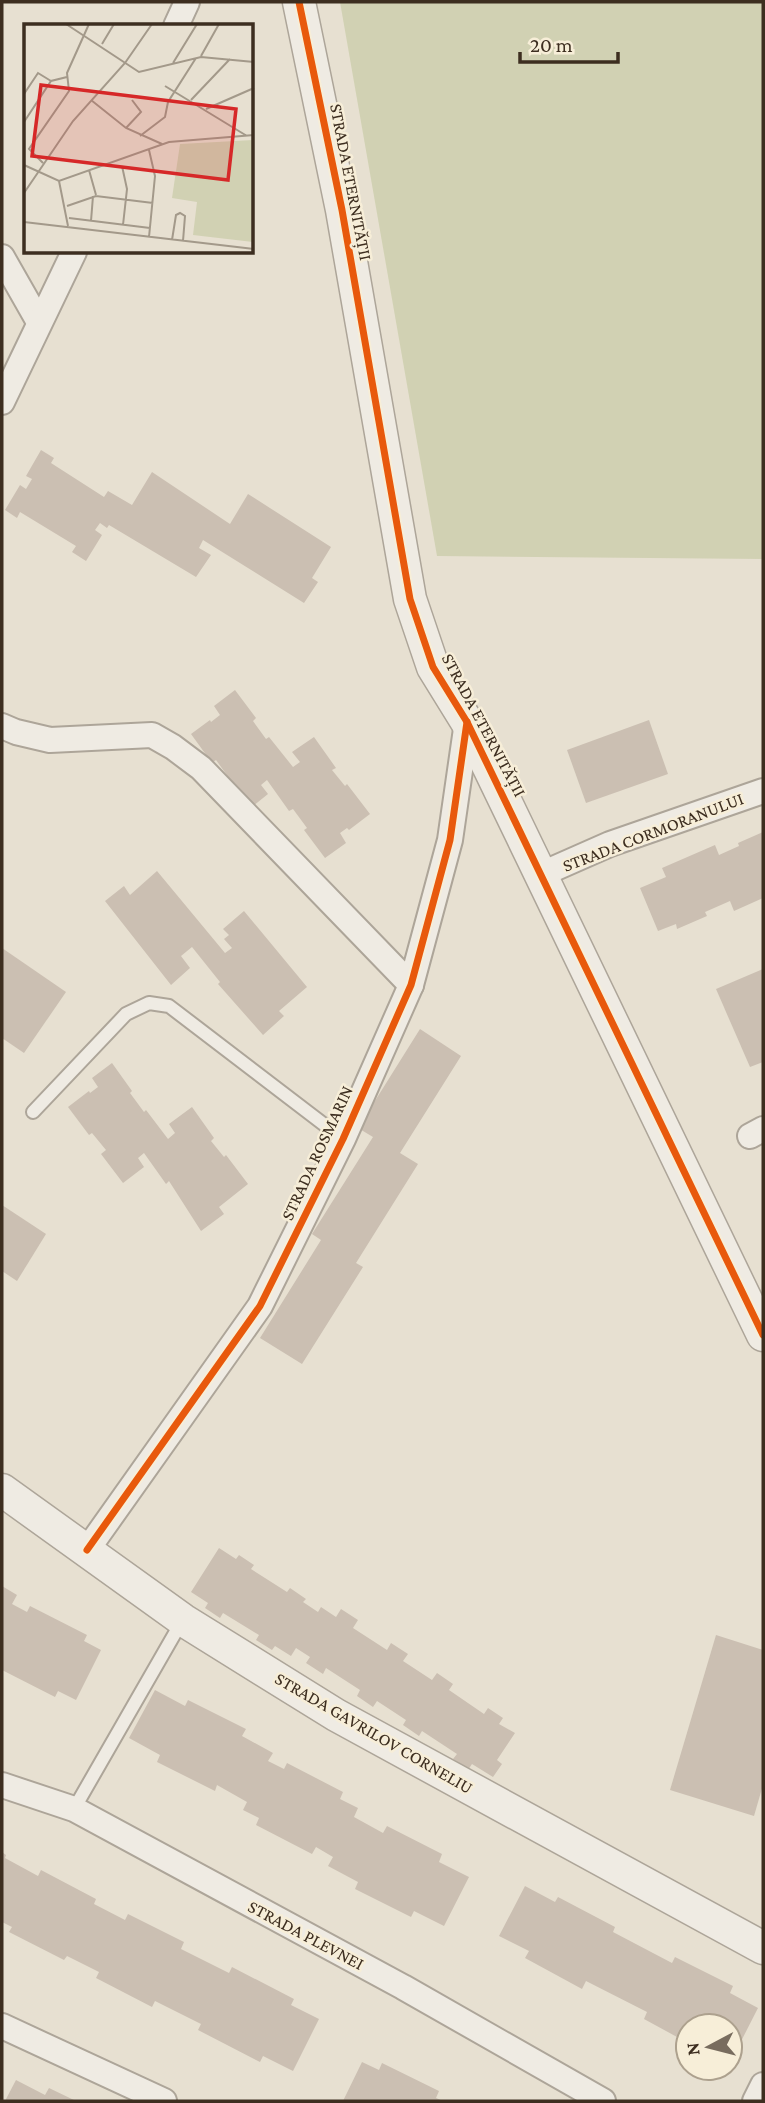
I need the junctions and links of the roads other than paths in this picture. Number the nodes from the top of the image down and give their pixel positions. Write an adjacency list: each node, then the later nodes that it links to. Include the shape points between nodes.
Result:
1 (187, 2): 3 (street)
2 (299, 2): 8 (street, STRADA ETERNITĂȚII, via 342,210 410,599 433,667)
3 (177, 24)
4 (73, 254): 6 (street)
5 (2, 257): 6 (street)
6 (39, 322): 7 (street)
7 (2, 402)
8 (467, 722): 11 (street, STRADA ETERNITĂȚII); 12 (street, STRADA ROSMARIN, via 450,840)
9 (2, 726): 12 (street, via 50,740 152,736 173,747 201,768)
10 (763, 791): 11 (street, STRADA CORMORANULUI, via 610,844)
11 (542, 874): 15 (street, STRADA ETERNITĂȚII)
12 (411, 985): 14 (street, STRADA ROSMARIN)
13 (33, 1112): 14 (lane, via 126,1013 149,1003 169,1006)
14 (343, 1139): 17 (street, STRADA ROSMARIN, via 260,1306)
15 (763, 1335)
16 (2, 1490): 17 (street, STRADA GAVRILOV CORNELIU)
17 (87, 1550): 18 (street, STRADA GAVRILOV CORNELIU)
18 (183, 1619): 20 (lane); 21 (street, STRADA GAVRILOV CORNELIU, via 336,1715)
19 (2, 1785): 20 (street, STRADA PLEVNEI)
20 (74, 1809): 25 (street, STRADA PLEVNEI)
21 (763, 1948)
22 (2, 2026): 24 (street)
23 (763, 2085): 26 (street)
24 (164, 2101)
25 (603, 2101)
26 (755, 2101)

